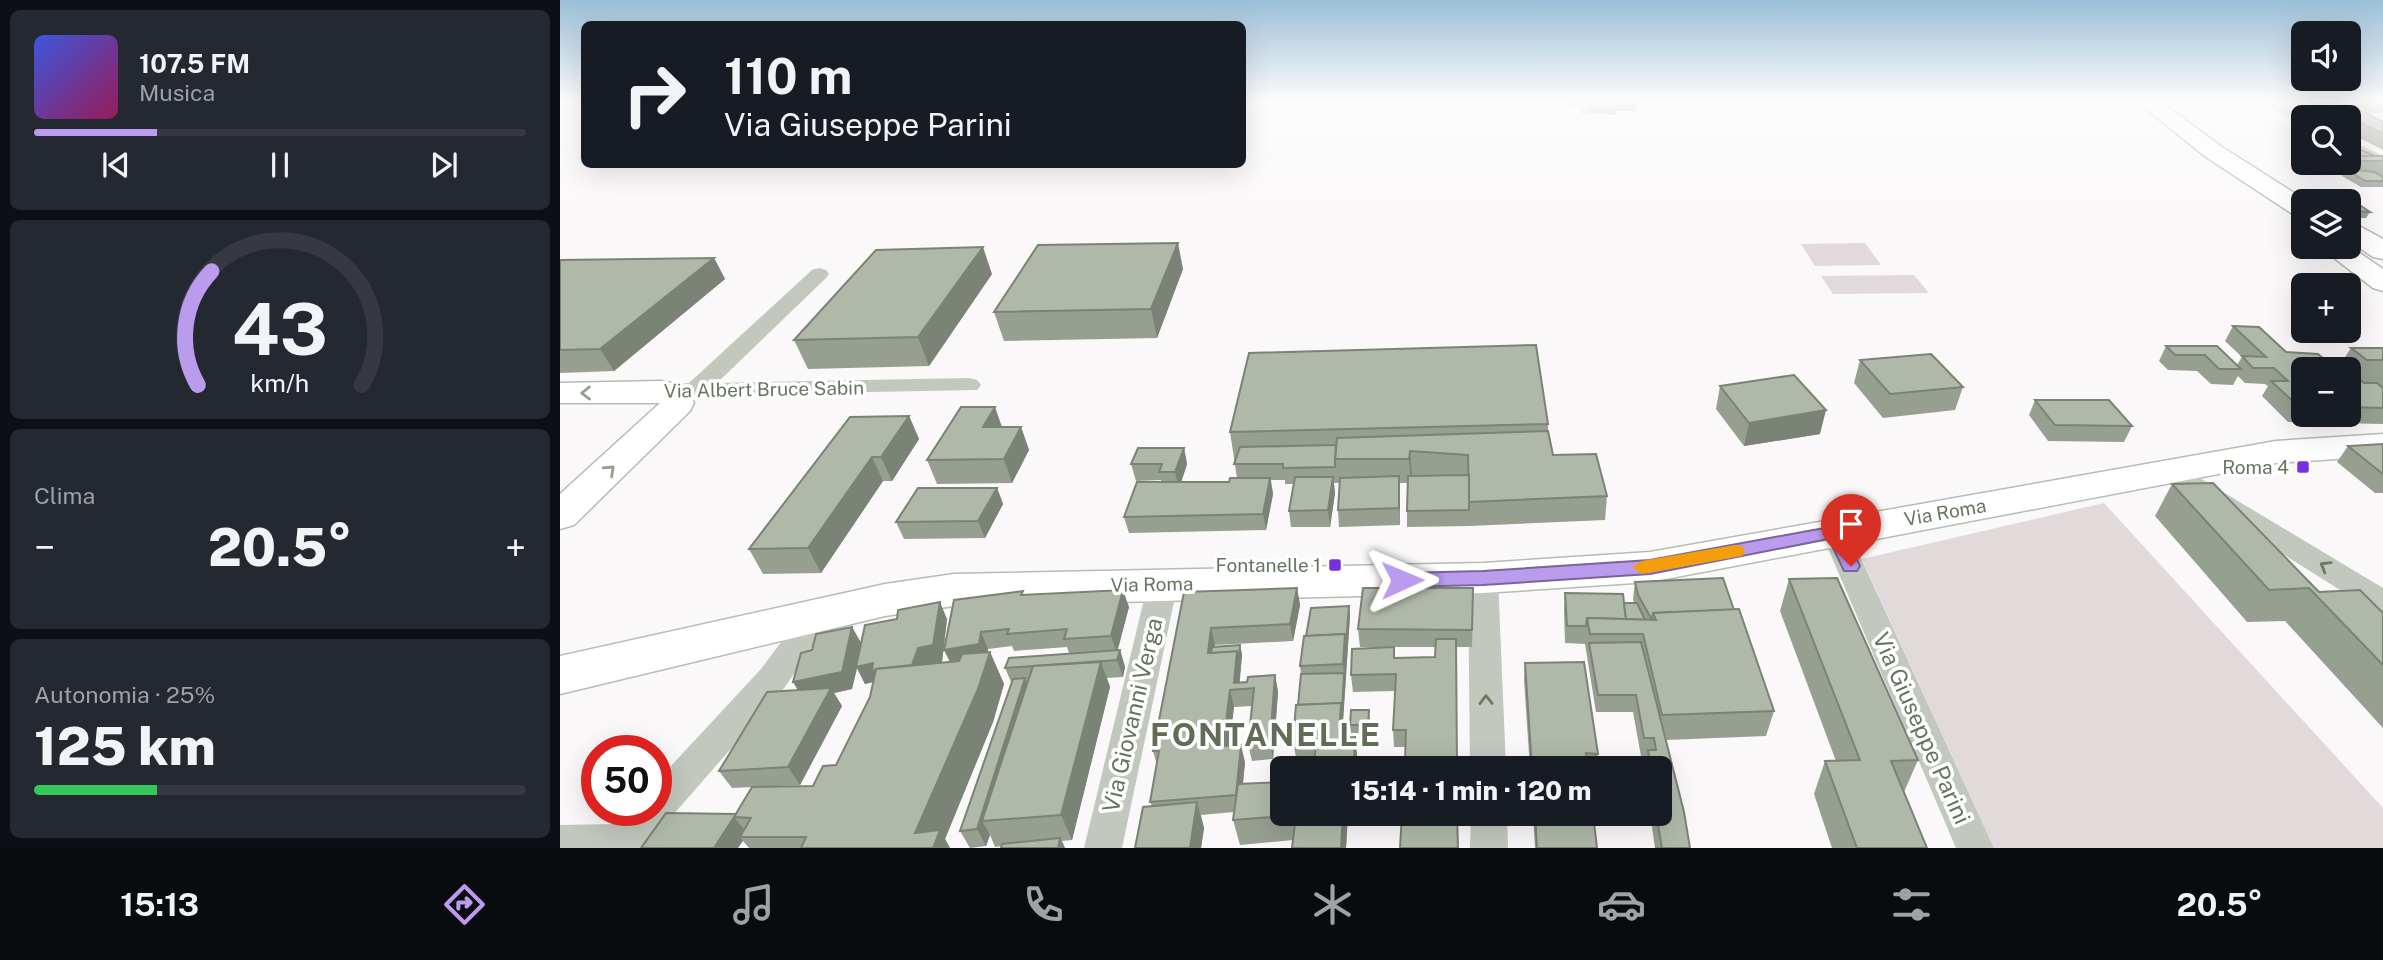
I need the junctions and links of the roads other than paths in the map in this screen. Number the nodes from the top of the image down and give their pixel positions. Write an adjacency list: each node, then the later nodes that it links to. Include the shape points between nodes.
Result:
1 (2205, 140): 4 (main road)
2 (2210, 140): 4 (main road)
3 (2361, 151): 5 (street)
4 (2226, 153): 6 (main road); 7 (main road); 8 (main road)
5 (2383, 162)
6 (2291, 191)
7 (2291, 199)
8 (2291, 214)
9 (2361, 237): 11 (main road)
10 (2361, 250): 13 (main road)
11 (2383, 251)
12 (2350, 259): 15 (main road)
13 (2383, 265)
14 (819, 274): 18 (street)
15 (2383, 282)
16 (969, 385): 18 (street, Via Albert Bruce Sabin, via 734,389)
17 (560, 393): 18 (main road, Via Albert Bruce Sabin, one-way to 17)
18 (677, 397): 21 (main road, one-way to 18)
19 (2380, 446): 20 (main road, Via Roma, via 2276,452)
20 (2169, 471): 22 (main road, Via Roma); 25 (street, one-way to 20)
21 (560, 516)
22 (1835, 532): 23 (main road, Via Roma, via 1650,567); 36 (street, Via Giuseppe Parini)
23 (1483, 578): 24 (main road, Via Roma); 28 (street, one-way to 23)
24 (1163, 583): 26 (main road, Via Roma, via 954,590); 34 (street, Via Giovanni Verga)
25 (2383, 602)
26 (818, 615): 27 (main road, Via Roma); 29 (street, via 773,678)
27 (560, 675)
28 (1488, 756)
29 (672, 790)
30 (640, 826): 33 (street)
31 (1489, 826): 35 (street)
32 (560, 843): 33 (street)
33 (623, 845)
34 (1103, 848)
35 (1489, 848)
36 (1975, 848)

